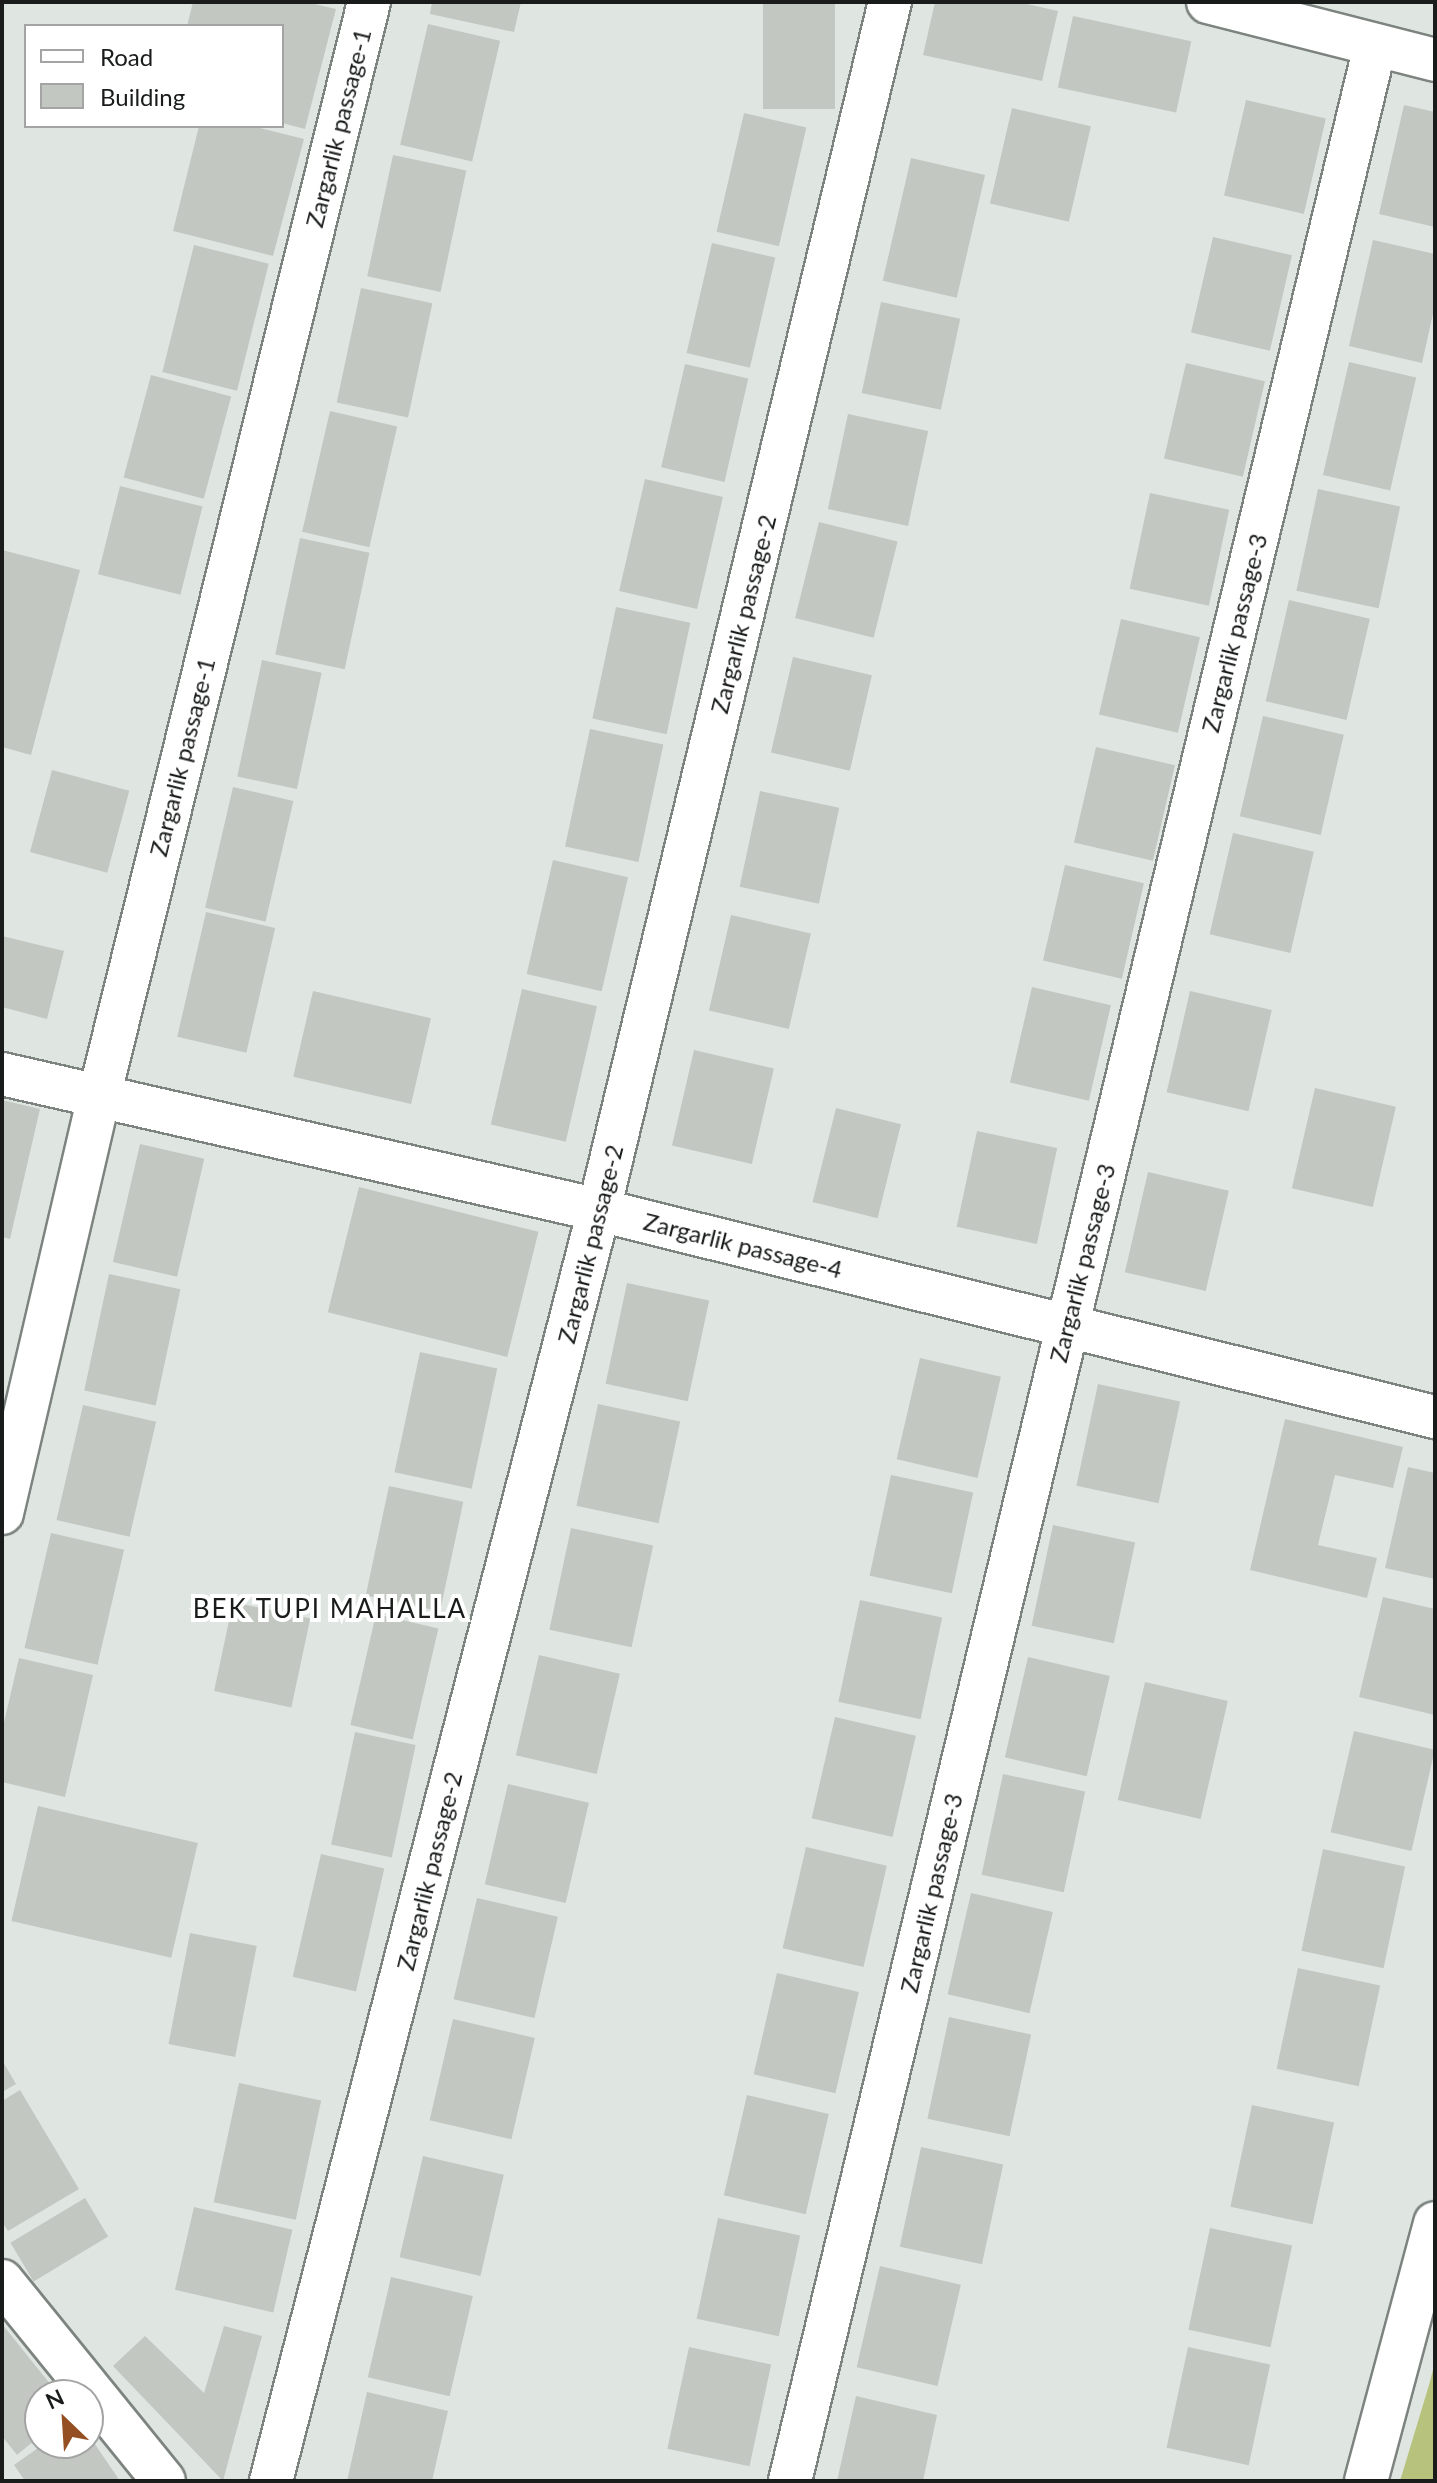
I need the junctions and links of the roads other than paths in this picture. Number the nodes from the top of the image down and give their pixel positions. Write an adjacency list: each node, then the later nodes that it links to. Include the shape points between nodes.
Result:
1 (369, 2): 7 (street, Zargarlik passage-1)
2 (890, 2): 8 (street, Zargarlik passage-2)
3 (1208, 2): 4 (street)
4 (1375, 46): 5 (street); 9 (street, Zargarlik passage-3)
5 (1435, 60)
6 (2, 1074): 7 (street, Zargarlik passage-4)
7 (99, 1097): 8 (street, Zargarlik passage-4); 11 (street, Zargarlik passage-1)
8 (599, 1210): 9 (street, Zargarlik passage-4); 15 (street, Zargarlik passage-2)
9 (1067, 1326): 10 (street, Zargarlik passage-4); 16 (street, Zargarlik passage-3)
10 (1435, 1417)
11 (2, 1513)
12 (1435, 2223): 17 (street)
13 (2, 2281): 14 (street)
14 (164, 2481)
15 (271, 2481)
16 (790, 2481)
17 (1366, 2481)

